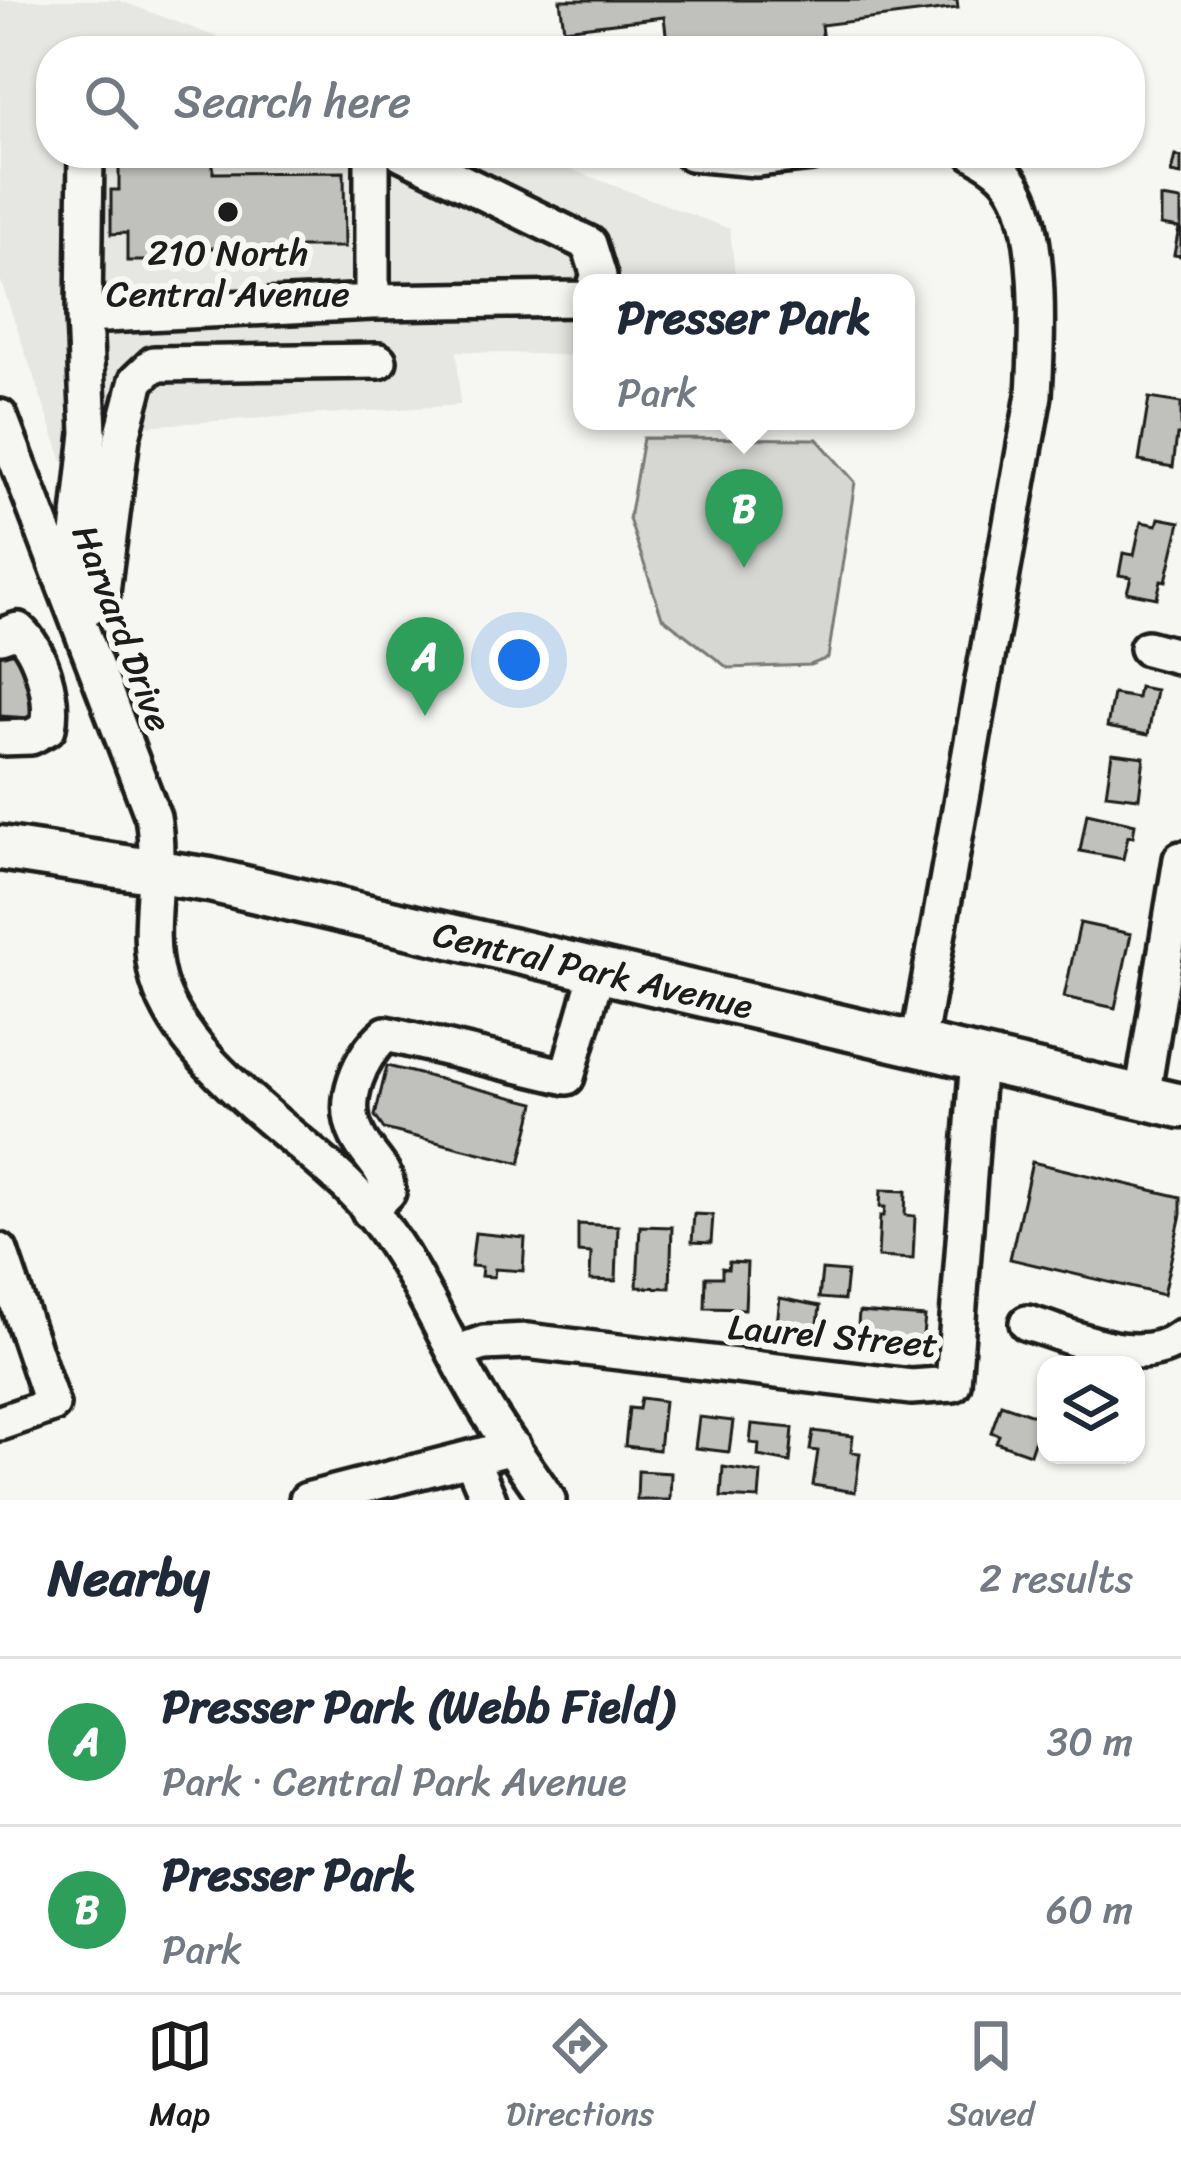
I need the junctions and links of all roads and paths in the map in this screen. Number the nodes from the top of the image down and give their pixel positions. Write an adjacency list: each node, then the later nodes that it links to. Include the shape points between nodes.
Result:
1 (86, 168): 9 (street)
2 (373, 168): 7 (street)
3 (433, 168): 5 (street, via 589,244)
4 (999, 168): 23 (street, via 1025,219 1039,321 1034,395)
5 (598, 274)
6 (573, 299): 7 (street)
7 (372, 302): 8 (street)
8 (150, 310): 9 (street); 11 (street)
9 (84, 316): 13 (street, via 89,433 75,562)
10 (379, 362): 11 (street)
11 (154, 364): 13 (street, via 137,380 101,600)
12 (0, 417): 13 (street, Harvard Drive)
13 (84, 620): 20 (street, Harvard Drive, via 153,817)
14 (0, 636): 17 (street, via 18,630 31,641 52,708 48,728)
15 (1147, 648): 16 (street)
16 (1181, 657)
17 (0, 738)
18 (0, 848): 20 (main road, Central Park Avenue)
19 (1181, 859): 21 (street)
20 (158, 870): 22 (main road, Central Park Avenue); 26 (street, Harvard Drive, via 154,948 170,1009 213,1065)
21 (1178, 894): 25 (street)
22 (598, 969): 23 (main road, Central Park Avenue); 26 (street, via 567,1077 386,1034 366,1051 349,1107 356,1135 387,1175 388,1192)
23 (918, 1044): 24 (main road, Central Park Avenue)
24 (978, 1058): 25 (main road, Central Park Avenue); 30 (street, Laurel Street, via 953,1384 910,1387 526,1341)
25 (1161, 1101)
26 (369, 1211): 30 (street, Harvard Drive)
27 (0, 1251): 31 (street, via 52,1405)
28 (1027, 1323): 29 (street, via 1135,1353 1168,1348)
29 (1181, 1337)
30 (455, 1353): 32 (street, Harvard Drive)
31 (0, 1423)
32 (513, 1447): 33 (street); 36 (street, Harvard Drive)
33 (471, 1458): 34 (street); 35 (street)
34 (307, 1500)
35 (490, 1500)
36 (548, 1500)

